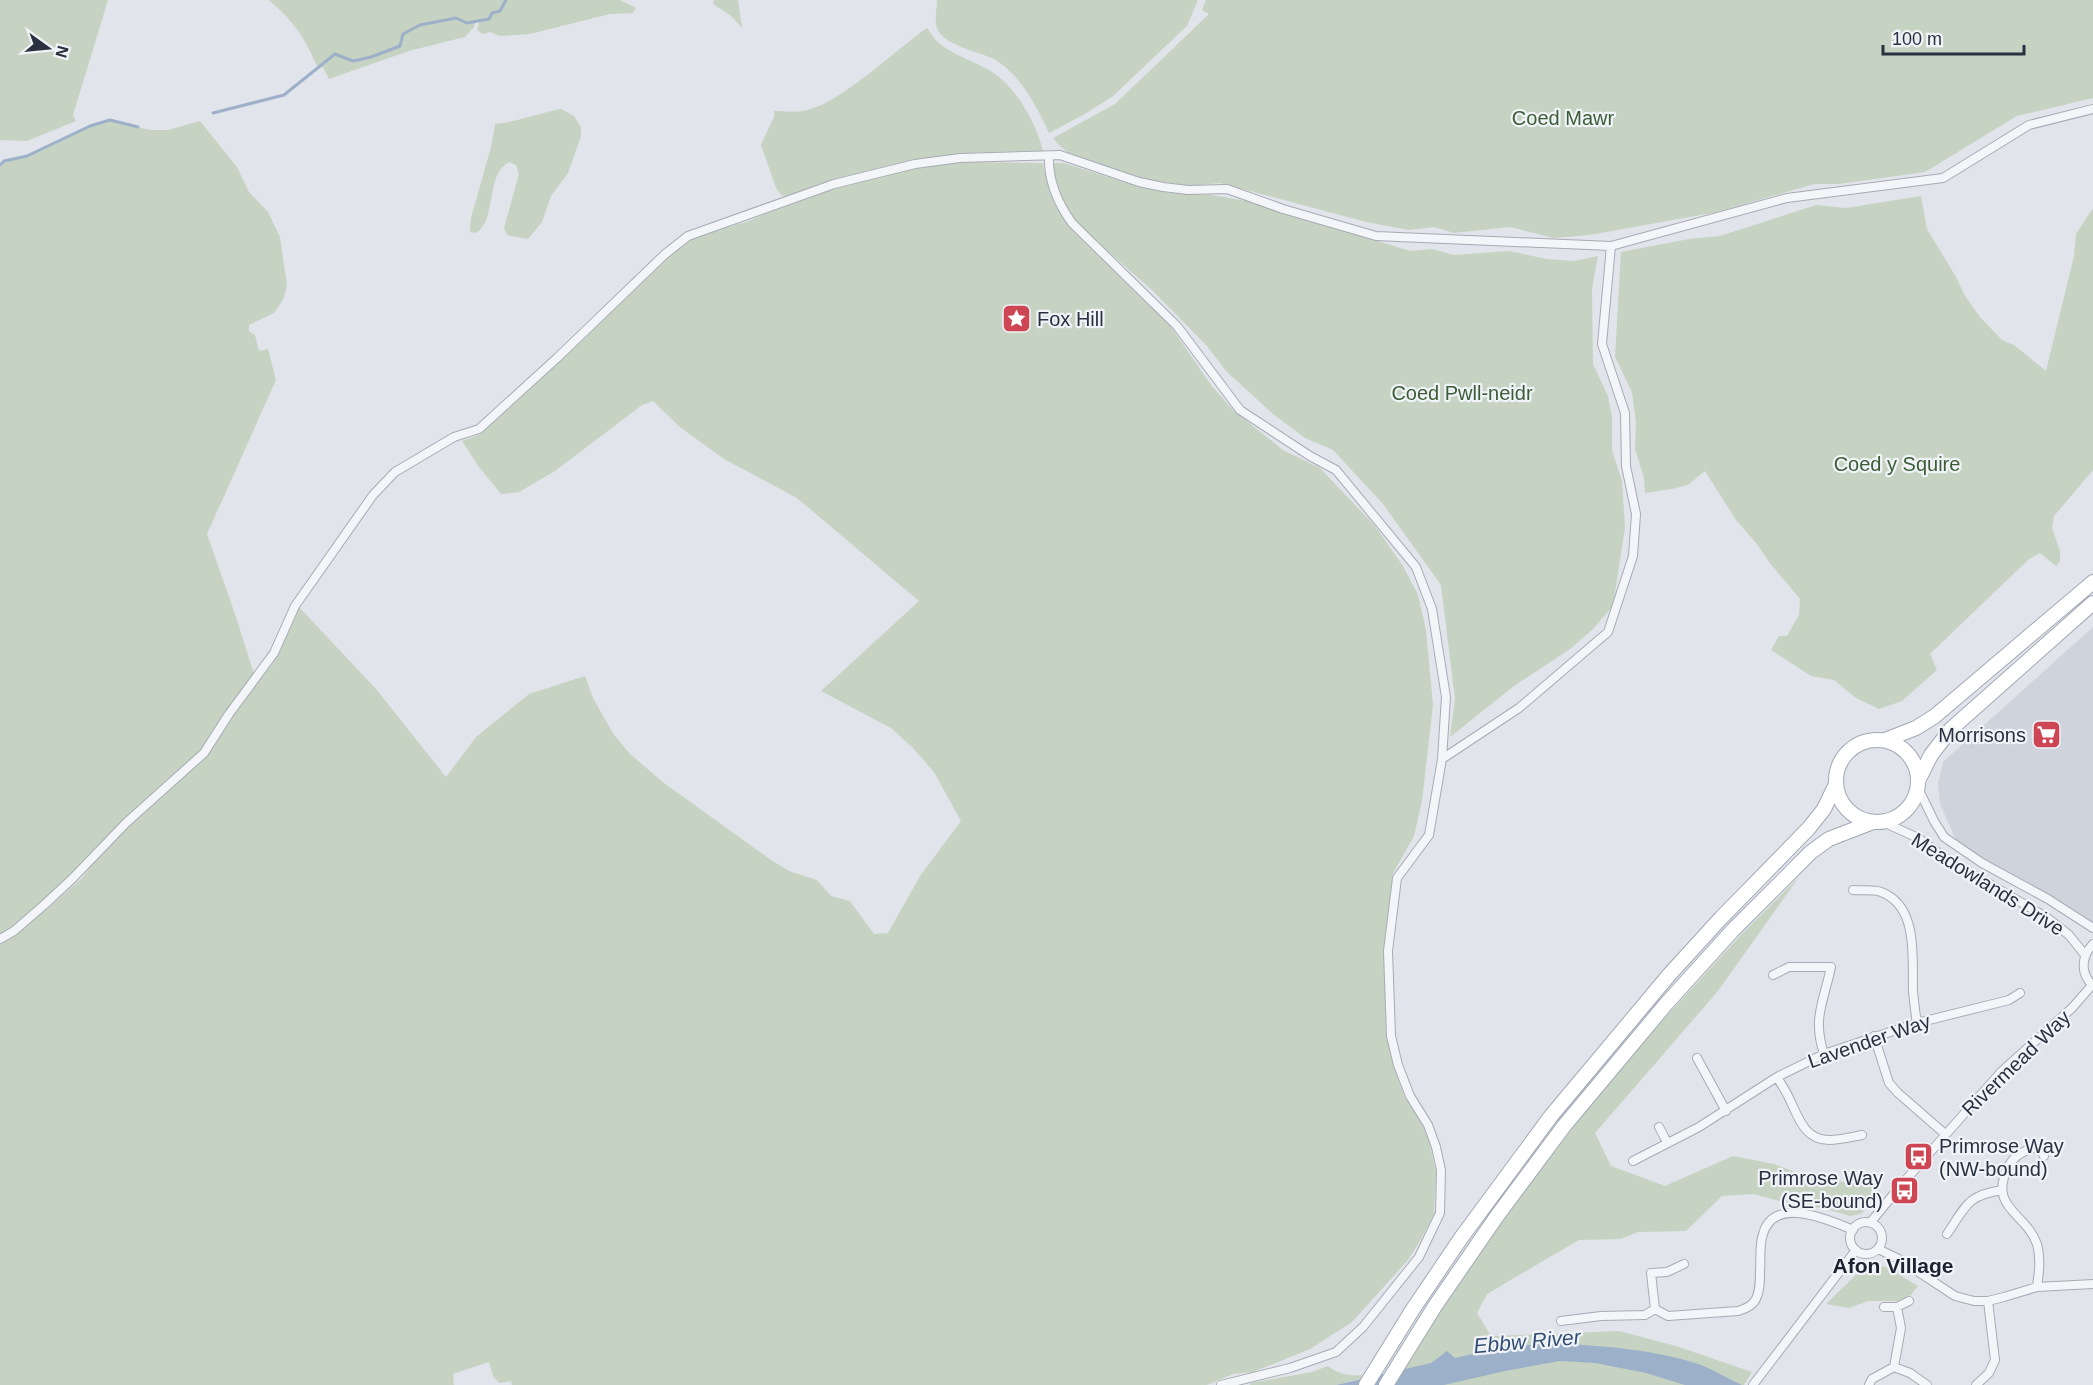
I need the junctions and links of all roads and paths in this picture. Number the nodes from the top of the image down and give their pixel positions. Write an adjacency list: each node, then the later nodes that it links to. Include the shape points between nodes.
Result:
1 (2093, 109): 3 (street, via 2029,125 1942,178 1787,198)
2 (1049, 156): 3 (street, via 1060,155 1162,187 1227,189 1376,236); 7 (street, via 1051,184 1059,206 1072,223 1178,326 1240,410 1336,470 1416,567 1432,609 1446,697); 13 (street, via 960,158 915,164 834,184 688,236 479,429 454,437 395,472 373,495 295,606 274,653 204,753 44,905)
3 (1611, 246): 7 (street, via 1602,344 1625,413 1626,466 1636,514 1633,556 1612,621 1608,632 1519,708)
4 (2093, 582): 6 (main road, via 1935,716)
5 (2093, 603): 9 (main road, via 1951,729 1930,755)
6 (1885, 740): 8 (main road, via 1860,743 1850,750 1837,771); 9 (main road, via 1909,754)
7 (1442, 759): 49 (street, via 1429,835 1397,878 1388,951 1391,1036 1410,1096 1436,1147 1441,1170 1440,1213 1419,1257 1364,1327 1336,1352)
8 (1836, 784): 10 (main road, via 1850,812); 50 (main road, via 1809,828 1713,926 1551,1116 1461,1238)
9 (1918, 784): 10 (main road, via 1913,802 1906,810); 12 (street, Meadowlands Drive, via 1944,837)
10 (1878, 822): 15 (street, Meadowlands Drive, via 1918,838 2046,917 2069,935); 51 (main road, via 1829,839 1811,852 1732,930 1666,1004 1564,1126 1497,1215)
11 (1853, 890): 19 (street, via 1880,891 1896,902 1907,919 1912,933)
12 (2093, 928)
13 (0, 939)
14 (2093, 944): 15 (street)
15 (2085, 955): 17 (street, via 2084,972)
16 (1773, 975): 21 (street, via 1789,967 1831,967 1817,1026)
17 (2093, 986): 26 (street, Rivermead Way, via 2001,1072)
18 (2020, 993): 19 (street, Lavender Way, via 2009,1000)
19 (1917, 1023): 20 (street, Lavender Way)
20 (1874, 1036): 21 (street, Lavender Way); 26 (street, via 1889,1083)
21 (1824, 1053): 23 (street, Lavender Way)
22 (1697, 1058): 24 (street)
23 (1777, 1077): 24 (street, Lavender Way); 27 (street, via 1812,1136 1828,1140)
24 (1726, 1111): 28 (street, Lavender Way)
25 (1659, 1127): 28 (street)
26 (1945, 1134): 32 (street, Rivermead Way)
27 (1862, 1135)
28 (1667, 1142): 30 (street, Lavender Way)
29 (2044, 1156): 31 (street, via 2039,1147 2027,1149 2011,1162)
30 (1633, 1161)
31 (2002, 1190): 34 (street, via 1970,1200); 41 (street, via 2006,1204 2037,1245)
32 (1870, 1223): 33 (street, Rivermead Way); 35 (street, via 1881,1232)
33 (1853, 1230): 36 (street, via 1850,1240); 46 (street, via 1821,1216 1782,1213 1772,1219 1763,1233 1759,1287 1755,1301 1747,1308 1668,1316)
34 (1947, 1234)
35 (1878, 1249): 36 (street, via 1868,1254); 43 (street, via 1955,1296)
36 (1856, 1250): 52 (street)
37 (1684, 1264): 39 (street, via 1667,1272)
38 (1641, 1272): 39 (street)
39 (1651, 1273): 46 (street)
40 (2093, 1284): 41 (street)
41 (2037, 1287): 43 (street)
42 (1909, 1300): 45 (street)
43 (1988, 1301): 55 (street, via 1995,1360 1989,1373)
44 (1884, 1307): 45 (street)
45 (1897, 1307): 48 (street, via 1901,1328)
46 (1655, 1309): 47 (street, via 1645,1315)
47 (1561, 1321)
48 (1894, 1367): 53 (street, via 1872,1379); 54 (street)
49 (1221, 1385)
50 (1366, 1385)
51 (1386, 1385)
52 (1753, 1385)
53 (1869, 1385)
54 (1927, 1385)
55 (1976, 1385)

